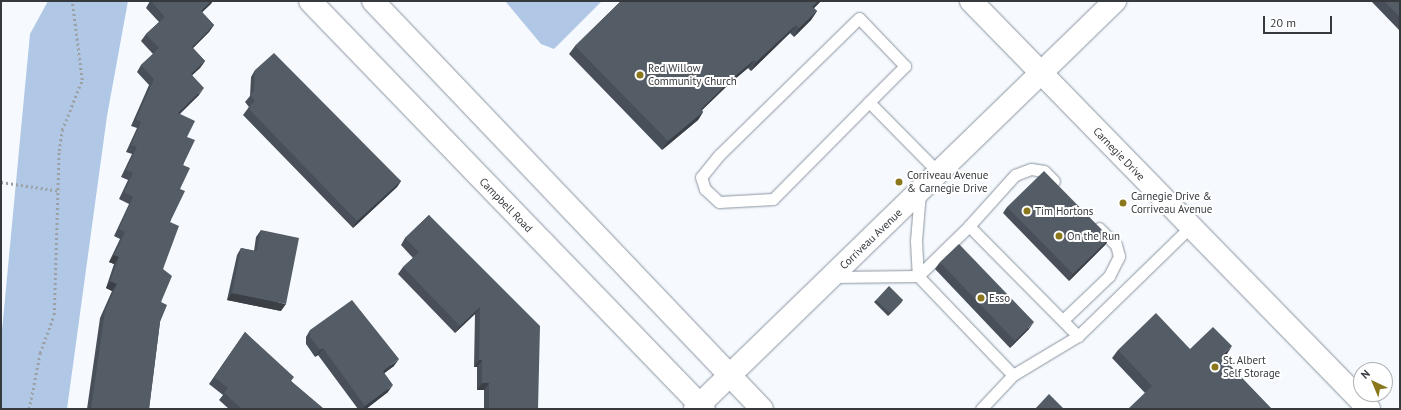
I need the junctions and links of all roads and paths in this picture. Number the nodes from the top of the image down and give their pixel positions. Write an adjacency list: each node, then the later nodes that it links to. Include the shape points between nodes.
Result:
1 (72, 1): 11 (path, via 82,80 62,130)
2 (310, 1): 22 (street, Campbell Road)
3 (373, 1): 20 (street)
4 (971, 1): 6 (street, Carnegie Drive)
5 (1114, 1): 6 (street, Corriveau Avenue)
6 (1042, 74): 8 (street, Corriveau Avenue); 15 (street, Carnegie Drive)
7 (869, 102): 7 (lane, via 773,199 719,202 705,189 701,177 719,155 859,18 905,66); 8 (lane)
8 (939, 173): 12 (street, Corriveau Avenue)
9 (1, 182): 11 (path)
10 (1060, 188): 14 (lane, via 1044,171 1031,169 1015,175)
11 (60, 190): 23 (path, via 54,315 40,353)
12 (921, 191): 16 (lane, via 916,241); 17 (street, Corriveau Avenue)
13 (1088, 216): 18 (lane, via 1116,245 1119,256 1109,276)
14 (970, 226): 16 (lane); 18 (lane)
15 (1190, 227): 19 (lane); 26 (street, Carnegie Drive)
16 (918, 276): 17 (lane); 21 (lane)
17 (832, 277): 20 (street, Corriveau Avenue)
18 (1062, 320): 19 (lane)
19 (1078, 336): 21 (lane)
20 (729, 375): 22 (street, Corriveau Avenue); 24 (street)
21 (1013, 375): 25 (lane)
22 (699, 408)
23 (29, 409)
24 (762, 409)
25 (981, 409)
26 (1369, 409)

